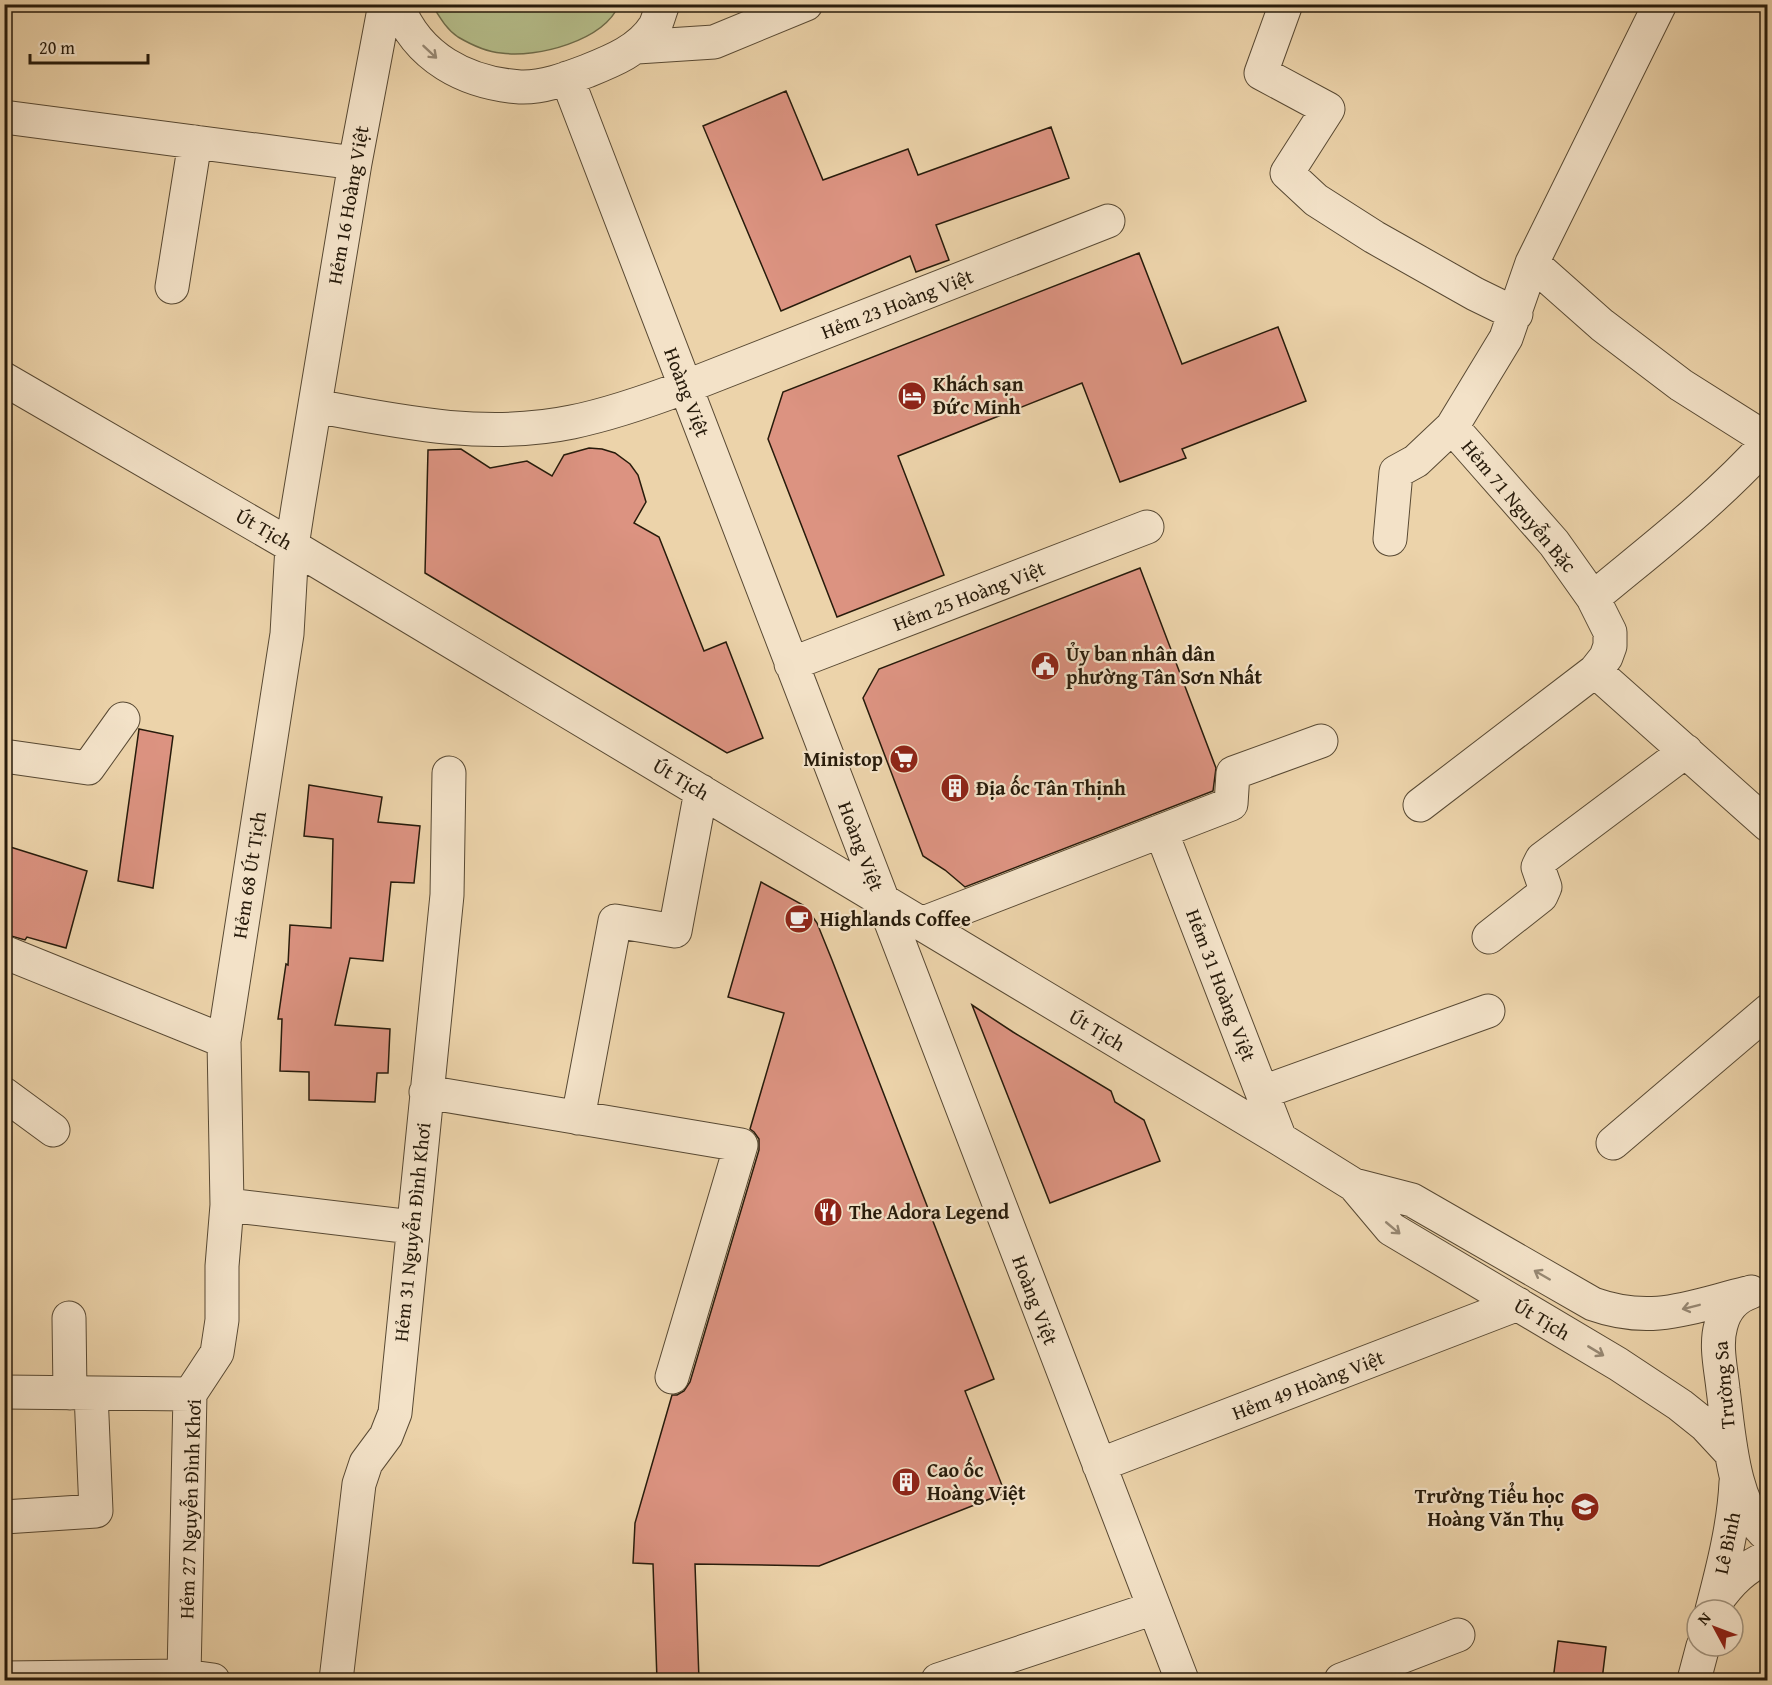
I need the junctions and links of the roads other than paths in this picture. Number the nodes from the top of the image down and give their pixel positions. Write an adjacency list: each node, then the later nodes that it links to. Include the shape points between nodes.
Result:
1 (385, 4): 11 (street, Hẻm 16 Hoàng Việt)
2 (398, 4): 8 (street, one-way to 8, via 415,37 430,54 453,70 522,87)
3 (663, 4): 7 (street, via 655,26)
4 (806, 4): 7 (street, via 714,42)
5 (1286, 4): 15 (street, via 1261,73 1328,109 1287,173 1316,200 1374,237)
6 (1660, 4): 13 (street, Hẻm 71 Nguyễn Bặc)
7 (637, 47): 8 (street)
8 (567, 78): 17 (street, Hoàng Việt)
9 (4, 117): 10 (street)
10 (195, 142): 11 (street); 14 (street)
11 (355, 163): 18 (street, Hẻm 16 Hoàng Việt)
12 (1108, 221): 17 (street, Hẻm 23 Hoàng Việt)
13 (1532, 263): 15 (street, Hẻm 71 Nguyễn Bặc); 20 (street, via 1602,325 1681,385)
14 (172, 287)
15 (1516, 314): 19 (street, Hẻm 71 Nguyễn Bặc, via 1506,338)
16 (4, 379): 23 (street, Út Tịch)
17 (685, 387): 18 (street, via 570,423 493,430 402,423); 25 (street, Hoàng Việt)
18 (315, 406): 23 (street, Hẻm 16 Hoàng Việt)
19 (1452, 427): 22 (street, via 1416,461 1396,472); 24 (street, Hẻm 71 Nguyễn Bặc, via 1554,543)
20 (1767, 441): 24 (street, via 1711,500)
21 (1147, 527): 25 (street, Hẻm 25 Hoàng Việt)
22 (1390, 539)
23 (292, 546): 32 (street, Út Tịch); 42 (street, Hẻm 68 Út Tịch, via 287,634)
24 (1593, 598): 26 (street, Hẻm 71 Nguyễn Bặc, via 1610,632 1606,657)
25 (792, 664): 36 (street, Hoàng Việt)
26 (1595, 671): 29 (street); 33 (street)
27 (123, 719): 30 (street, via 88,768)
28 (1321, 741): 35 (street, via 1233,773 1231,804)
29 (1686, 751): 34 (street); 38 (street, via 1542,859 1538,867 1545,887 1542,896)
30 (4, 756)
31 (449, 773): 43 (street, Hẻm 31 Nguyễn Đình Khơi, via 447,895)
32 (701, 791): 36 (street, Út Tịch); 46 (street, via 675,931 615,921)
33 (1420, 805)
34 (1765, 819)
35 (1161, 831): 37 (street); 44 (street, Hẻm 31 Hoàng Việt)
36 (882, 901): 37 (street, Út Tịch); 62 (street, Hoàng Việt)
37 (921, 924): 48 (street, Út Tịch)
38 (1489, 937)
39 (4, 952): 42 (street)
40 (1488, 1011): 44 (street)
41 (1767, 1011): 49 (street)
42 (224, 1041): 51 (street, Hẻm 68 Út Tịch)
43 (426, 1092): 46 (street); 52 (street, Hẻm 31 Nguyễn Đình Khơi)
44 (1263, 1092): 48 (street, Hẻm 31 Hoàng Việt)
45 (4, 1094): 47 (street)
46 (578, 1118): 57 (street, via 741,1145)
47 (53, 1130)
48 (1280, 1139): 50 (street, Út Tịch)
49 (1613, 1143)
50 (1354, 1185): 54 (street, Út Tịch, one-way to 54, via 1391,1229); 55 (street, Út Tịch, one-way to 50, via 1412,1200)
51 (227, 1205): 52 (street); 60 (street, Hẻm 27 Nguyễn Đình Khơi, via 217,1353)
52 (412, 1227): 73 (street, Hẻm 31 Nguyễn Đình Khơi, via 395,1413 386,1436 366,1463 359,1484)
53 (1757, 1290): 55 (street, Trường Sa, one-way to 55, via 1667,1313 1631,1314); 61 (street, Trường Sa, via 1728,1308 1720,1326 1719,1348)
54 (1518, 1304): 61 (street, Út Tịch, one-way to 61, via 1680,1405 1705,1425); 62 (street, Hẻm 49 Hoàng Việt)
55 (1593, 1304)
56 (69, 1318): 59 (street)
57 (672, 1377)
58 (4, 1392): 59 (street)
59 (80, 1393): 60 (street); 63 (street, via 96,1511)
60 (190, 1394): 72 (street, Hẻm 27 Nguyễn Đình Khơi)
61 (1734, 1464): 64 (street, via 1748,1510); 66 (street, Lê Bình, via 1732,1520)
62 (1099, 1465): 68 (street, Hoàng Việt)
63 (4, 1517)
64 (1767, 1536)
65 (1767, 1557): 67 (street, via 1738,1575)
66 (1714, 1598)
67 (1719, 1598)
68 (1154, 1608): 74 (street); 75 (street, Hoàng Việt)
69 (1458, 1635): 76 (street)
70 (1700, 1658): 77 (street)
71 (4, 1678): 72 (street)
72 (199, 1678)
73 (336, 1680)
74 (938, 1680)
75 (1182, 1680)
76 (1341, 1680)
77 (1694, 1680)

